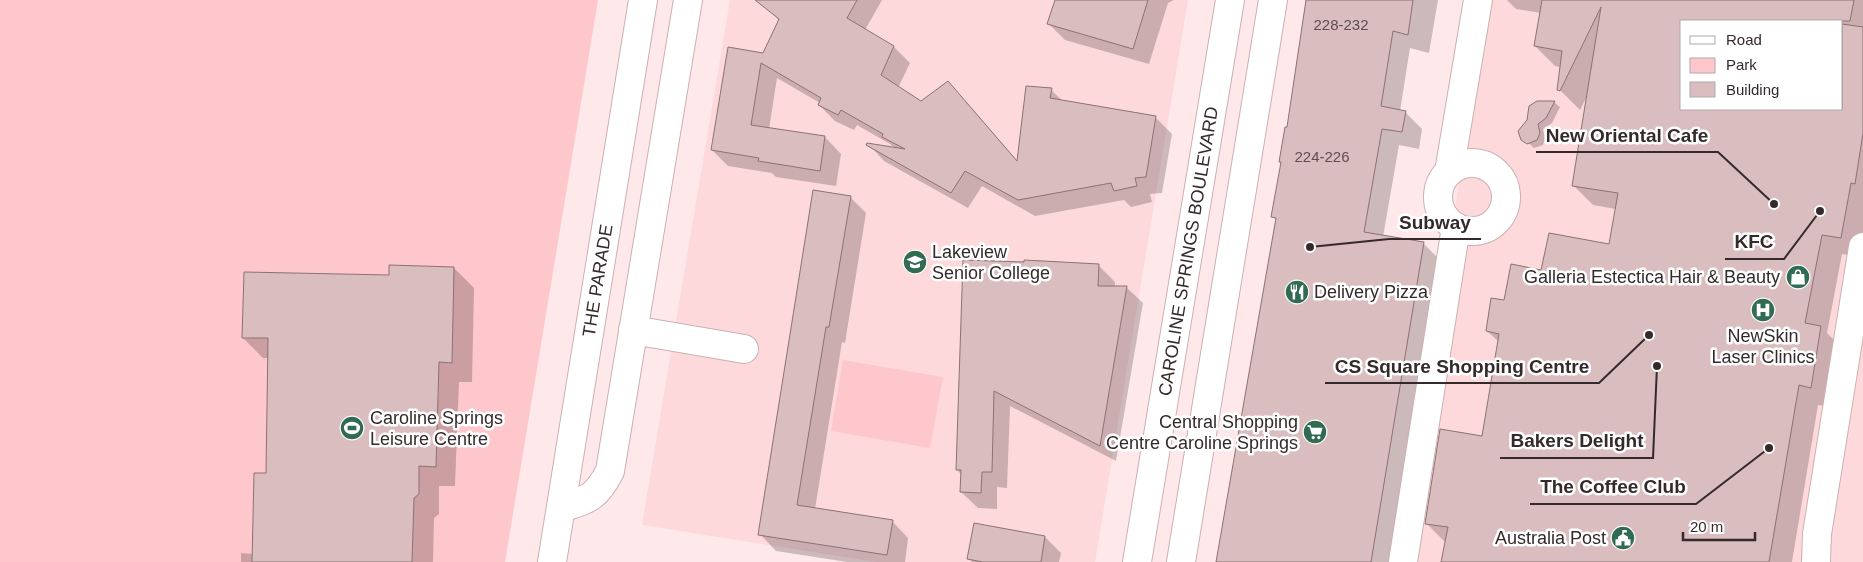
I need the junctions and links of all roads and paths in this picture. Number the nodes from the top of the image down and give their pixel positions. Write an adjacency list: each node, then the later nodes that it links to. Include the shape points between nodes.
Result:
1 (643, 0): 12 (main road, THE PARADE)
2 (688, 0): 10 (main road)
3 (1230, 0): 14 (main road, CAROLINE SPRINGS BOULEVARD)
4 (1273, 0): 15 (main road)
5 (1478, 0): 6 (main road)
6 (1448, 172): 7 (main road, via 1439,189 1438,200 1441,211); 7 (main road, via 1460,165 1482,164 1500,178 1506,199 1498,219 1478,230)
7 (1456, 227): 16 (main road)
8 (1863, 247): 9 (main road)
9 (1860, 280): 17 (main road, via 1817,534)
10 (633, 330): 11 (main road); 12 (main road, via 610,471 600,490 582,501)
11 (744, 349)
12 (560, 508): 13 (main road, THE PARADE)
13 (552, 562)
14 (1137, 562)
15 (1181, 562)
16 (1403, 562)
17 (1816, 562)

